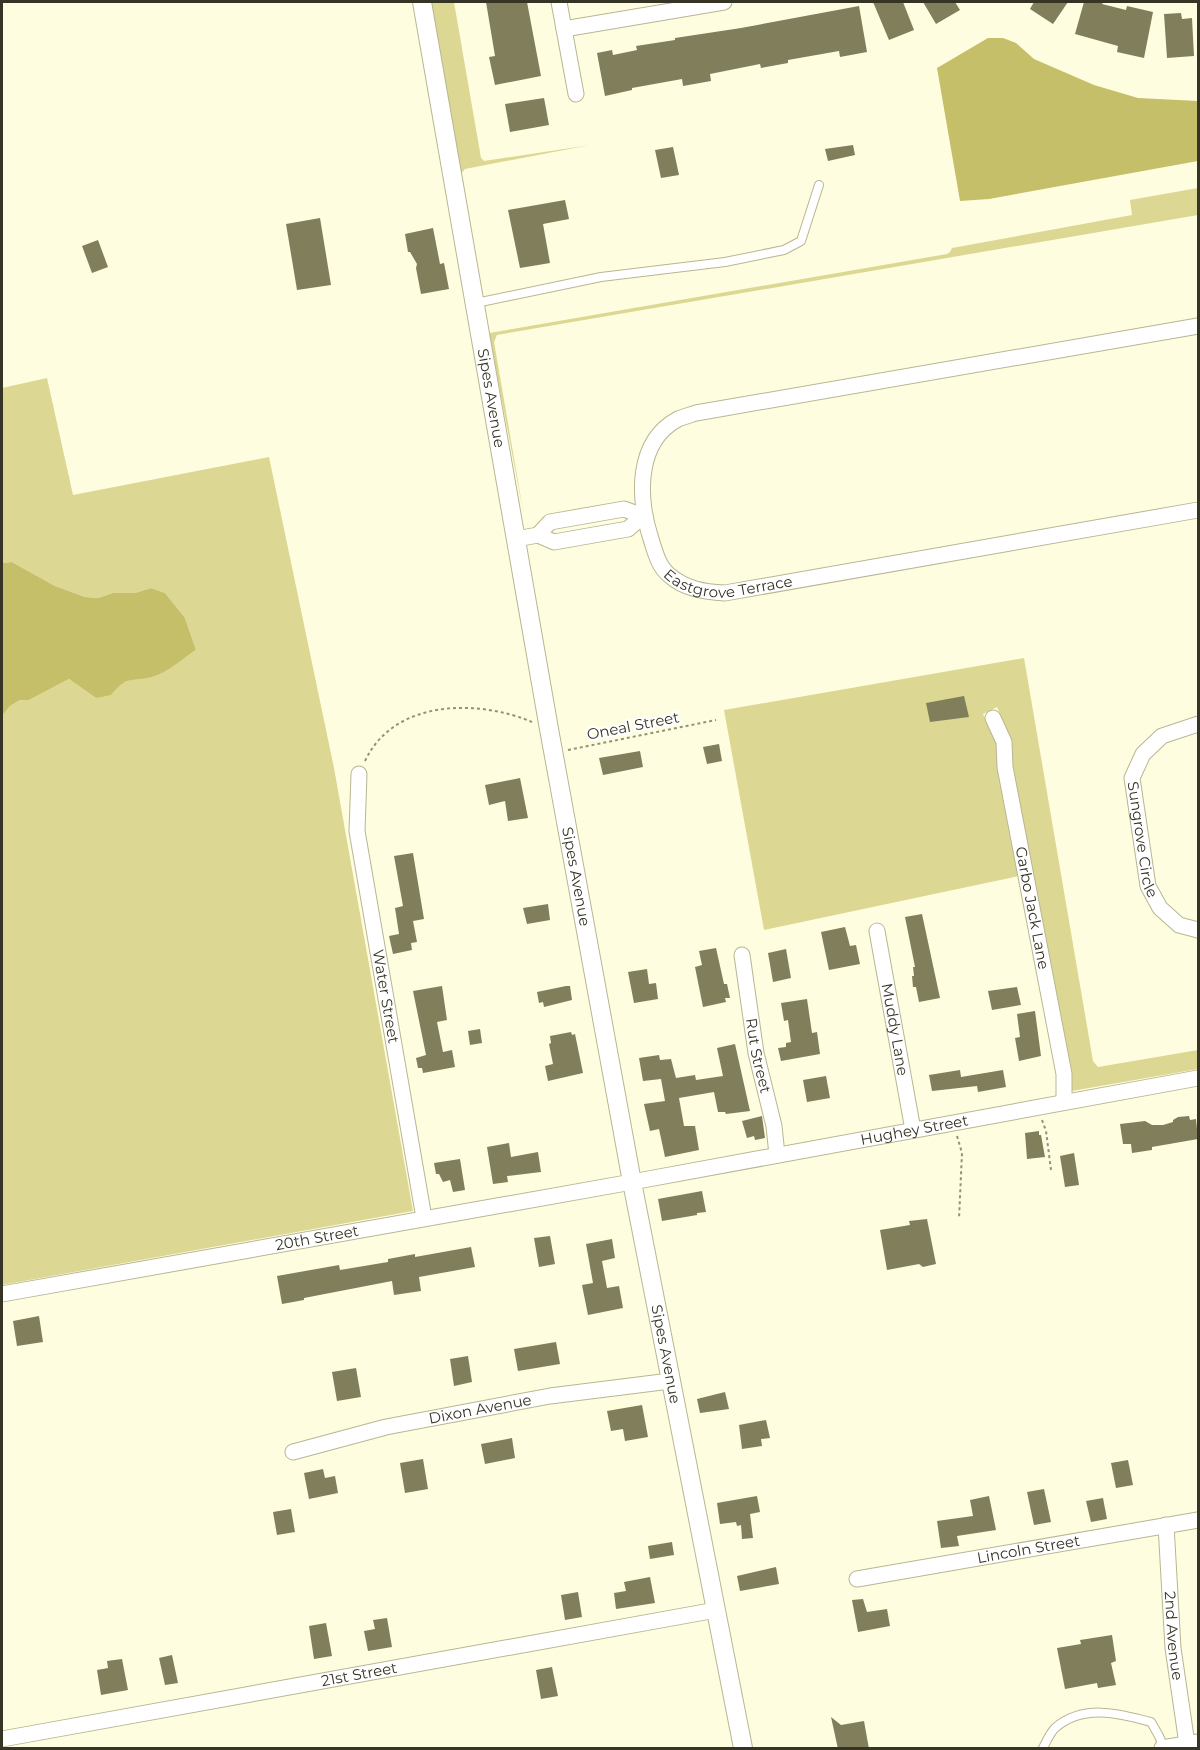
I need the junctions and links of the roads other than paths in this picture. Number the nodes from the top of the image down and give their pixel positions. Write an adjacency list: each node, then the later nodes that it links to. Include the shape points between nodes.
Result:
1 (422, 2): 7 (street, Sipes Avenue)
2 (559, 2): 4 (street)
3 (724, 2): 4 (street)
4 (564, 29): 5 (street)
5 (576, 94)
6 (819, 185): 7 (lane, via 801,241 784,250 725,262 601,277)
7 (475, 304): 14 (street, Sipes Avenue)
8 (1198, 326): 10 (street, Eastgrove Terrace, via 678,419 648,451 642,482)
9 (1198, 510): 10 (street, Eastgrove Terrace, via 725,593 704,592 667,574 657,559)
10 (643, 516): 11 (street, via 624,509); 13 (street, via 628,529)
11 (579, 517): 12 (street, via 550,522); 13 (street)
12 (538, 535): 13 (street, via 554,542); 14 (street)
13 (582, 537)
14 (516, 539): 25 (street, Sipes Avenue)
15 (993, 718): 22 (street, Garbo Jack Lane, via 1004,742 1005,767 1064,1074)
16 (1198, 724): 18 (street, Sungrove Circle, via 1162,736 1143,754 1132,778 1148,886 1166,914 1179,925)
17 (359, 774): 26 (street, Water Street, via 357,831)
18 (1198, 930)
19 (877, 931): 23 (street, Muddy Lane)
20 (742, 955): 24 (street, Rut Street, via 756,1053)
21 (1198, 1078): 22 (street, Hughey Street)
22 (1064, 1101): 23 (street, Hughey Street)
23 (914, 1130): 24 (street, Hughey Street)
24 (777, 1155): 25 (street, Hughey Street)
25 (632, 1182): 26 (street, 20th Street); 28 (street, Sipes Avenue)
26 (424, 1218): 27 (street, 20th Street)
27 (2, 1294)
28 (670, 1381): 29 (street, Dixon Avenue, via 550,1396 398,1425); 33 (street, Sipes Avenue)
29 (293, 1452)
30 (1198, 1520): 31 (street, Lincoln Street)
31 (1166, 1525): 32 (street, Lincoln Street); 35 (street, 2nd Avenue, via 1173,1648)
32 (857, 1579)
33 (716, 1610): 34 (street, 21st Street); 37 (street, Sipes Avenue)
34 (2, 1739)
35 (1193, 1743): 36 (street)
36 (1163, 1748): 38 (lane, via 1150,1722 1098,1711 1078,1715 1053,1729)
37 (743, 1749)
38 (1043, 1749)

